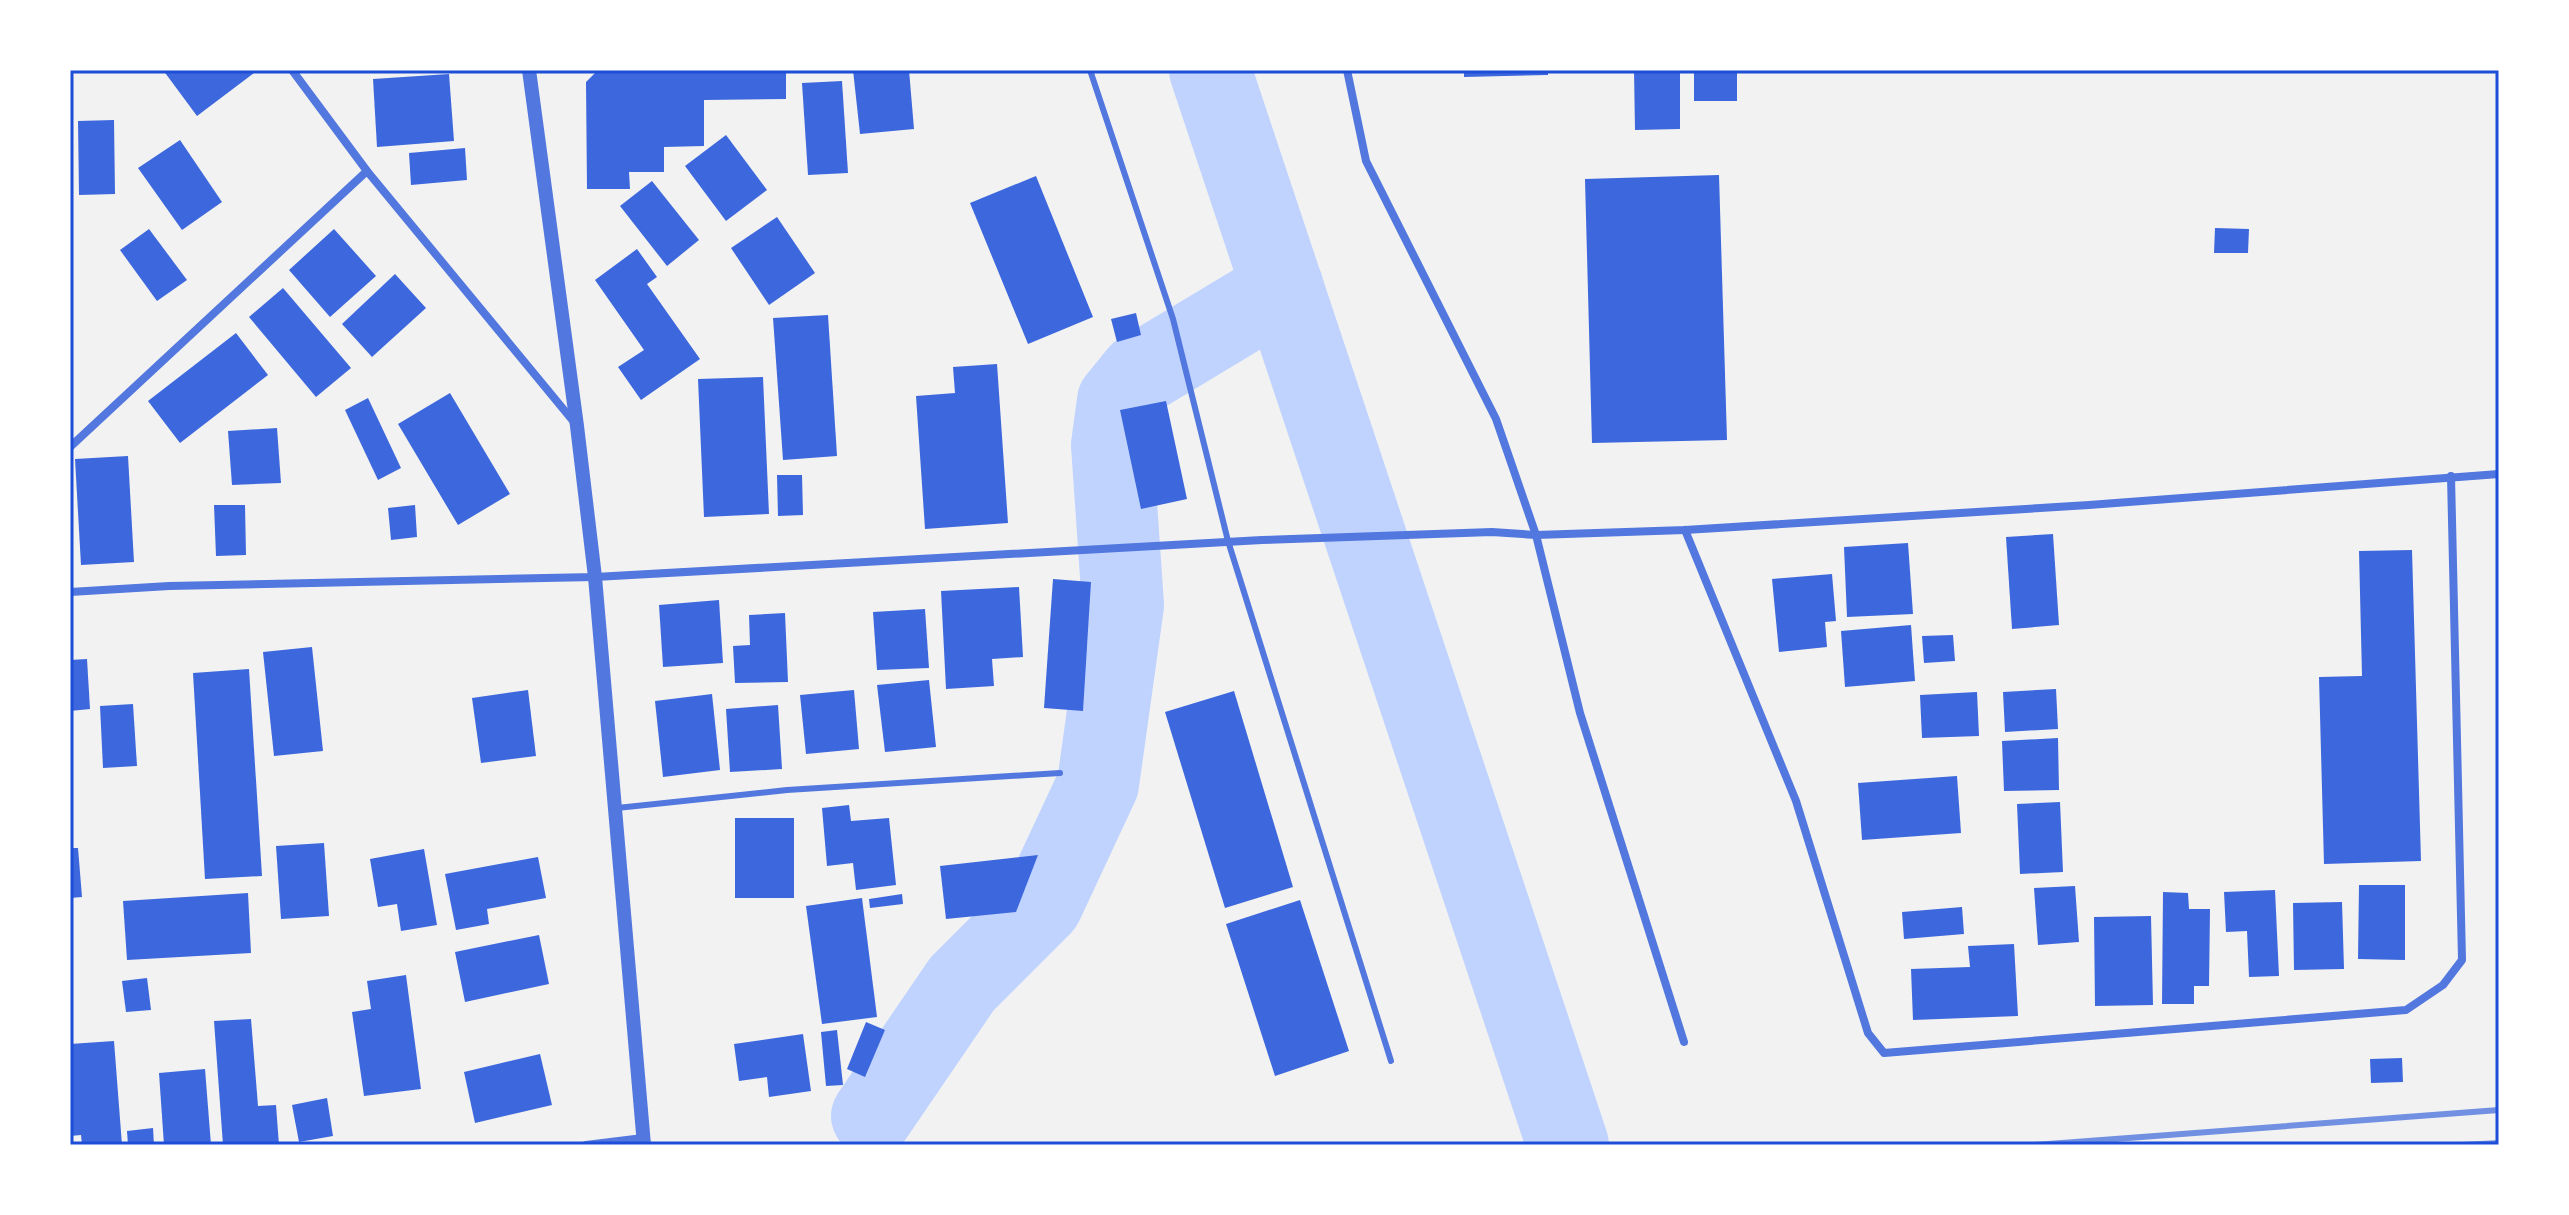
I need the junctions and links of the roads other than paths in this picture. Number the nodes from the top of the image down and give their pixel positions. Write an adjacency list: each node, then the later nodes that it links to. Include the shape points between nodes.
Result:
1 (292, 70): 5 (street)
2 (529, 70): 6 (street)
3 (1090, 70): 12 (lane, via 1173,319)
4 (1347, 70): 11 (street, via 1366,161 1496,419)
5 (367, 171): 6 (street); 7 (street)
6 (577, 426): 13 (street)
7 (70, 447)
8 (2499, 474): 9 (street)
9 (2451, 476): 10 (street); 10 (street, via 2462,960 2443,985 2406,1010 1884,1053 1868,1033 1796,801)
10 (1685, 530): 11 (street)
11 (1536, 535): 12 (street); 17 (street, via 1580,713)
12 (1228, 541): 13 (street); 18 (lane)
13 (595, 577): 14 (street); 16 (street)
14 (70, 592)
15 (1060, 773): 16 (lane, via 787,790)
16 (615, 809): 19 (street)
17 (1684, 1042)
18 (1391, 1061)
19 (644, 1141): 20 (street)
20 (586, 1145)

